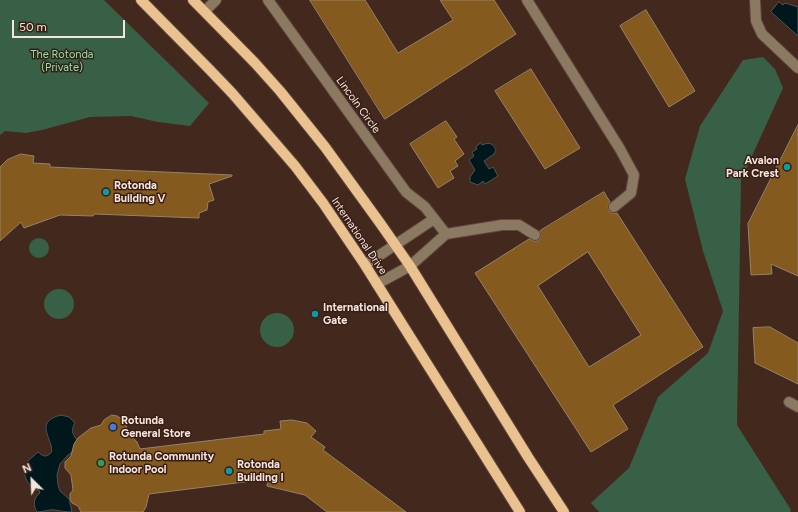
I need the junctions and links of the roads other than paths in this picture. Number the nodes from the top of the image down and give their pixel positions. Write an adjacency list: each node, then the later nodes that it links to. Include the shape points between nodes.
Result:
1 (141, 0): 14 (main road, International Drive, via 210,70 295,166)
2 (193, 0): 7 (main road)
3 (216, 0): 7 (street)
4 (268, 0): 10 (street, Lincoln Circle, via 406,192 425,207)
5 (527, 0): 9 (street, via 634,175 631,193)
6 (755, 0): 8 (street, via 756,21 762,34)
7 (205, 11): 13 (main road, via 255,63 301,117)
8 (798, 68)
9 (614, 207)
10 (434, 219): 11 (street, Lincoln Circle); 13 (street)
11 (446, 234): 12 (street, via 502,224 519,225); 15 (street)
12 (535, 235)
13 (395, 244): 14 (street); 15 (main road)
14 (365, 266): 16 (main road, International Drive)
15 (410, 266): 16 (street); 18 (main road)
16 (377, 284): 17 (main road, International Drive)
17 (520, 512)
18 (564, 512)

